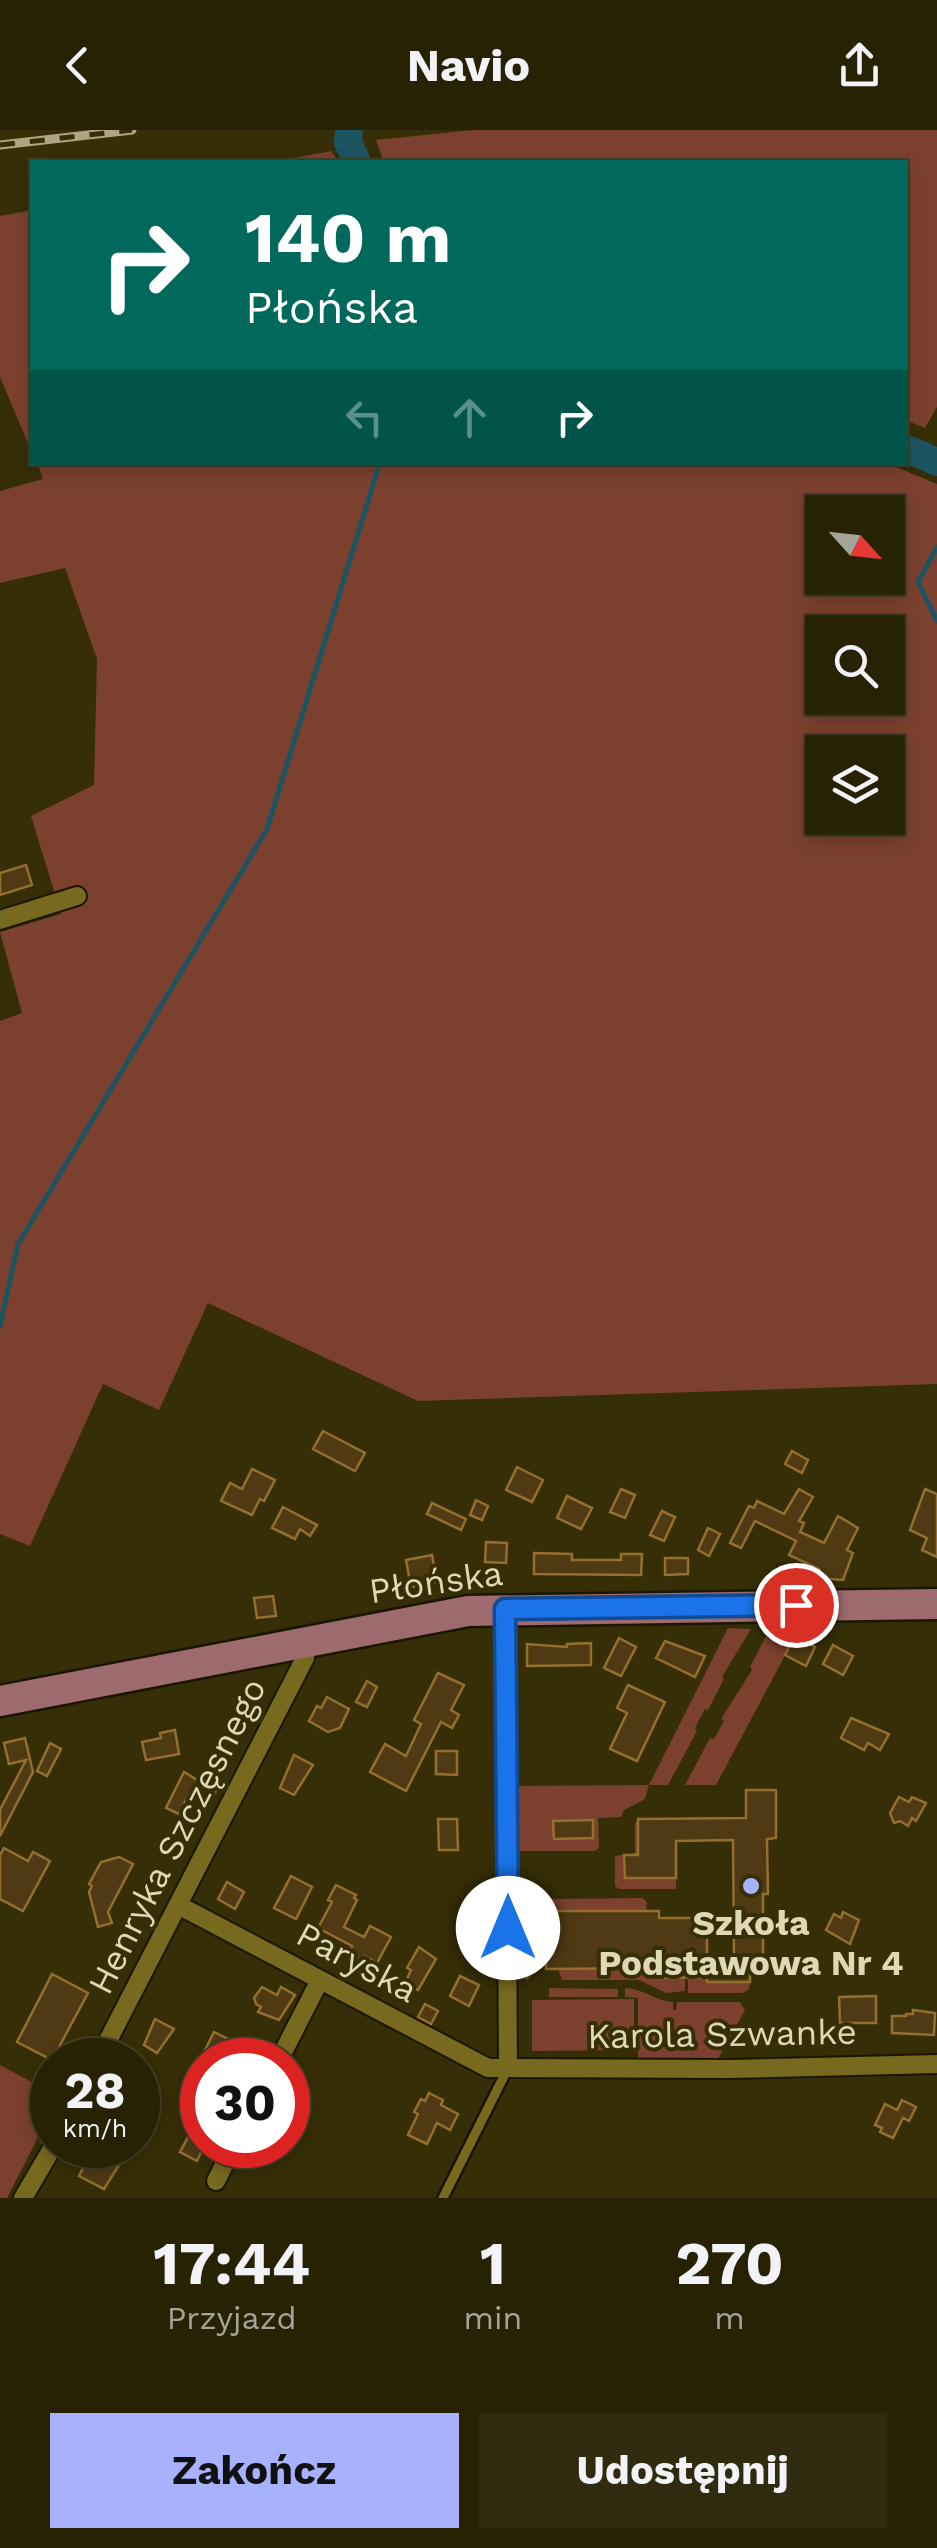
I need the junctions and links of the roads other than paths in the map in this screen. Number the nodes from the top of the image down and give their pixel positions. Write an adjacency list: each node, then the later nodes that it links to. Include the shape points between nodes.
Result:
1 (77, 896): 2 (street)
2 (0, 920)
3 (937, 1604): 4 (main road, Płońska)
4 (505, 1609): 5 (main road, Płońska); 12 (street)
5 (306, 1640): 6 (main road, Płońska); 7 (street, Henryka Szczęsnego, via 306,1658)
6 (4, 1698)
7 (178, 1905): 8 (street, Paryska); 9 (street, Henryka Szczęsnego)
8 (320, 1980): 10 (street); 12 (street, Paryska, via 488,2068)
9 (109, 2038)
10 (290, 2038)
11 (937, 2064): 12 (street, Karola Szwanke)
12 (508, 2068): 17 (lane)
13 (41, 2168): 16 (street)
14 (222, 2168): 15 (street)
15 (216, 2181)
16 (23, 2198)
17 (443, 2198)

